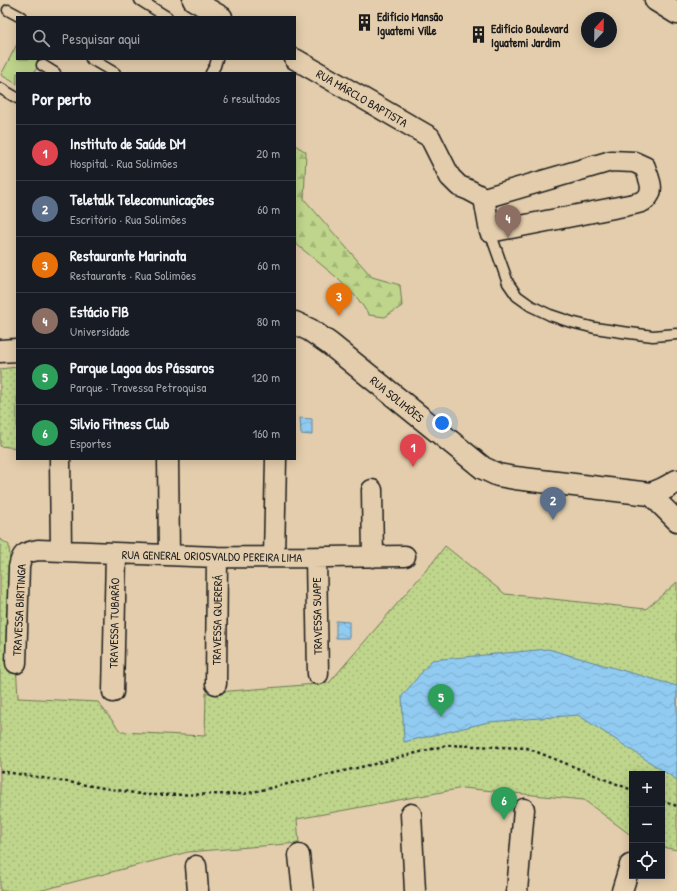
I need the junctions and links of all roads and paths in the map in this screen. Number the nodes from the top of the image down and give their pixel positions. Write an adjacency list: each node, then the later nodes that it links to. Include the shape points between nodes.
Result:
1 (140, 0): 7 (lane)
2 (192, 0): 8 (street)
3 (656, 0): 5 (street)
4 (8, 10): 6 (lane)
5 (677, 13)
6 (19, 16)
7 (165, 16)
8 (220, 16)
9 (93, 60): 14 (lane)
10 (217, 60): 15 (lane)
11 (296, 60): 18 (street, RUA MÁRCLO BAPTISTA, via 430,137 450,177 459,186)
12 (42, 65): 13 (lane)
13 (53, 72)
14 (113, 72)
15 (212, 72)
16 (0, 88): 17 (lane)
17 (16, 97)
18 (484, 198): 19 (street); 19 (street, via 611,162 634,162 645,167 651,184 651,192 646,200 634,204)
19 (490, 232): 21 (lane, via 508,283 517,296 531,306 550,315 595,328 653,336)
20 (296, 323): 29 (street, RUA SOLIMÕES, via 330,344 483,468 498,475 514,478)
21 (677, 334)
22 (16, 350): 23 (street)
23 (0, 351)
24 (60, 460): 31 (street)
25 (168, 460): 33 (street)
26 (276, 460): 37 (street)
27 (677, 481): 29 (street, via 659,492)
28 (372, 490): 38 (street)
29 (650, 494): 30 (street)
30 (677, 522)
31 (61, 551): 32 (street, RUA GENERAL ORIOSVALDO PEREIRA LIMA); 35 (street, RUA GENERAL ORIOSVALDO PEREIRA LIMA, via 38,550)
32 (116, 554): 33 (street, RUA GENERAL ORIOSVALDO PEREIRA LIMA); 43 (street, TRAVESSA TUBARÃO)
33 (169, 556): 36 (street, RUA GENERAL ORIOSVALDO PEREIRA LIMA)
34 (405, 556): 38 (street, RUA GENERAL ORIOSVALDO PEREIRA LIMA)
35 (21, 557): 40 (street, TRAVESSA BIRITINGA)
36 (217, 557): 37 (street, RUA GENERAL ORIOSVALDO PEREIRA LIMA); 42 (street, TRAVESSA QUERERÁ)
37 (274, 557): 39 (street, RUA GENERAL ORIOSVALDO PEREIRA LIMA)
38 (373, 557): 39 (street, RUA GENERAL ORIOSVALDO PEREIRA LIMA)
39 (316, 558): 41 (street, TRAVESSA SUAPE)
40 (16, 663)
41 (318, 674)
42 (216, 684)
43 (113, 692)
44 (0, 771): 45 (path, via 147,795 244,794 447,745 527,748)
45 (629, 789)
46 (665, 802): 47 (path)
47 (677, 806)
48 (524, 809): 56 (street)
49 (411, 814): 55 (street)
50 (299, 855): 54 (street)
51 (196, 866): 53 (street)
52 (629, 868): 57 (street)
53 (198, 891)
54 (304, 891)
55 (415, 891)
56 (517, 891)
57 (622, 891)

